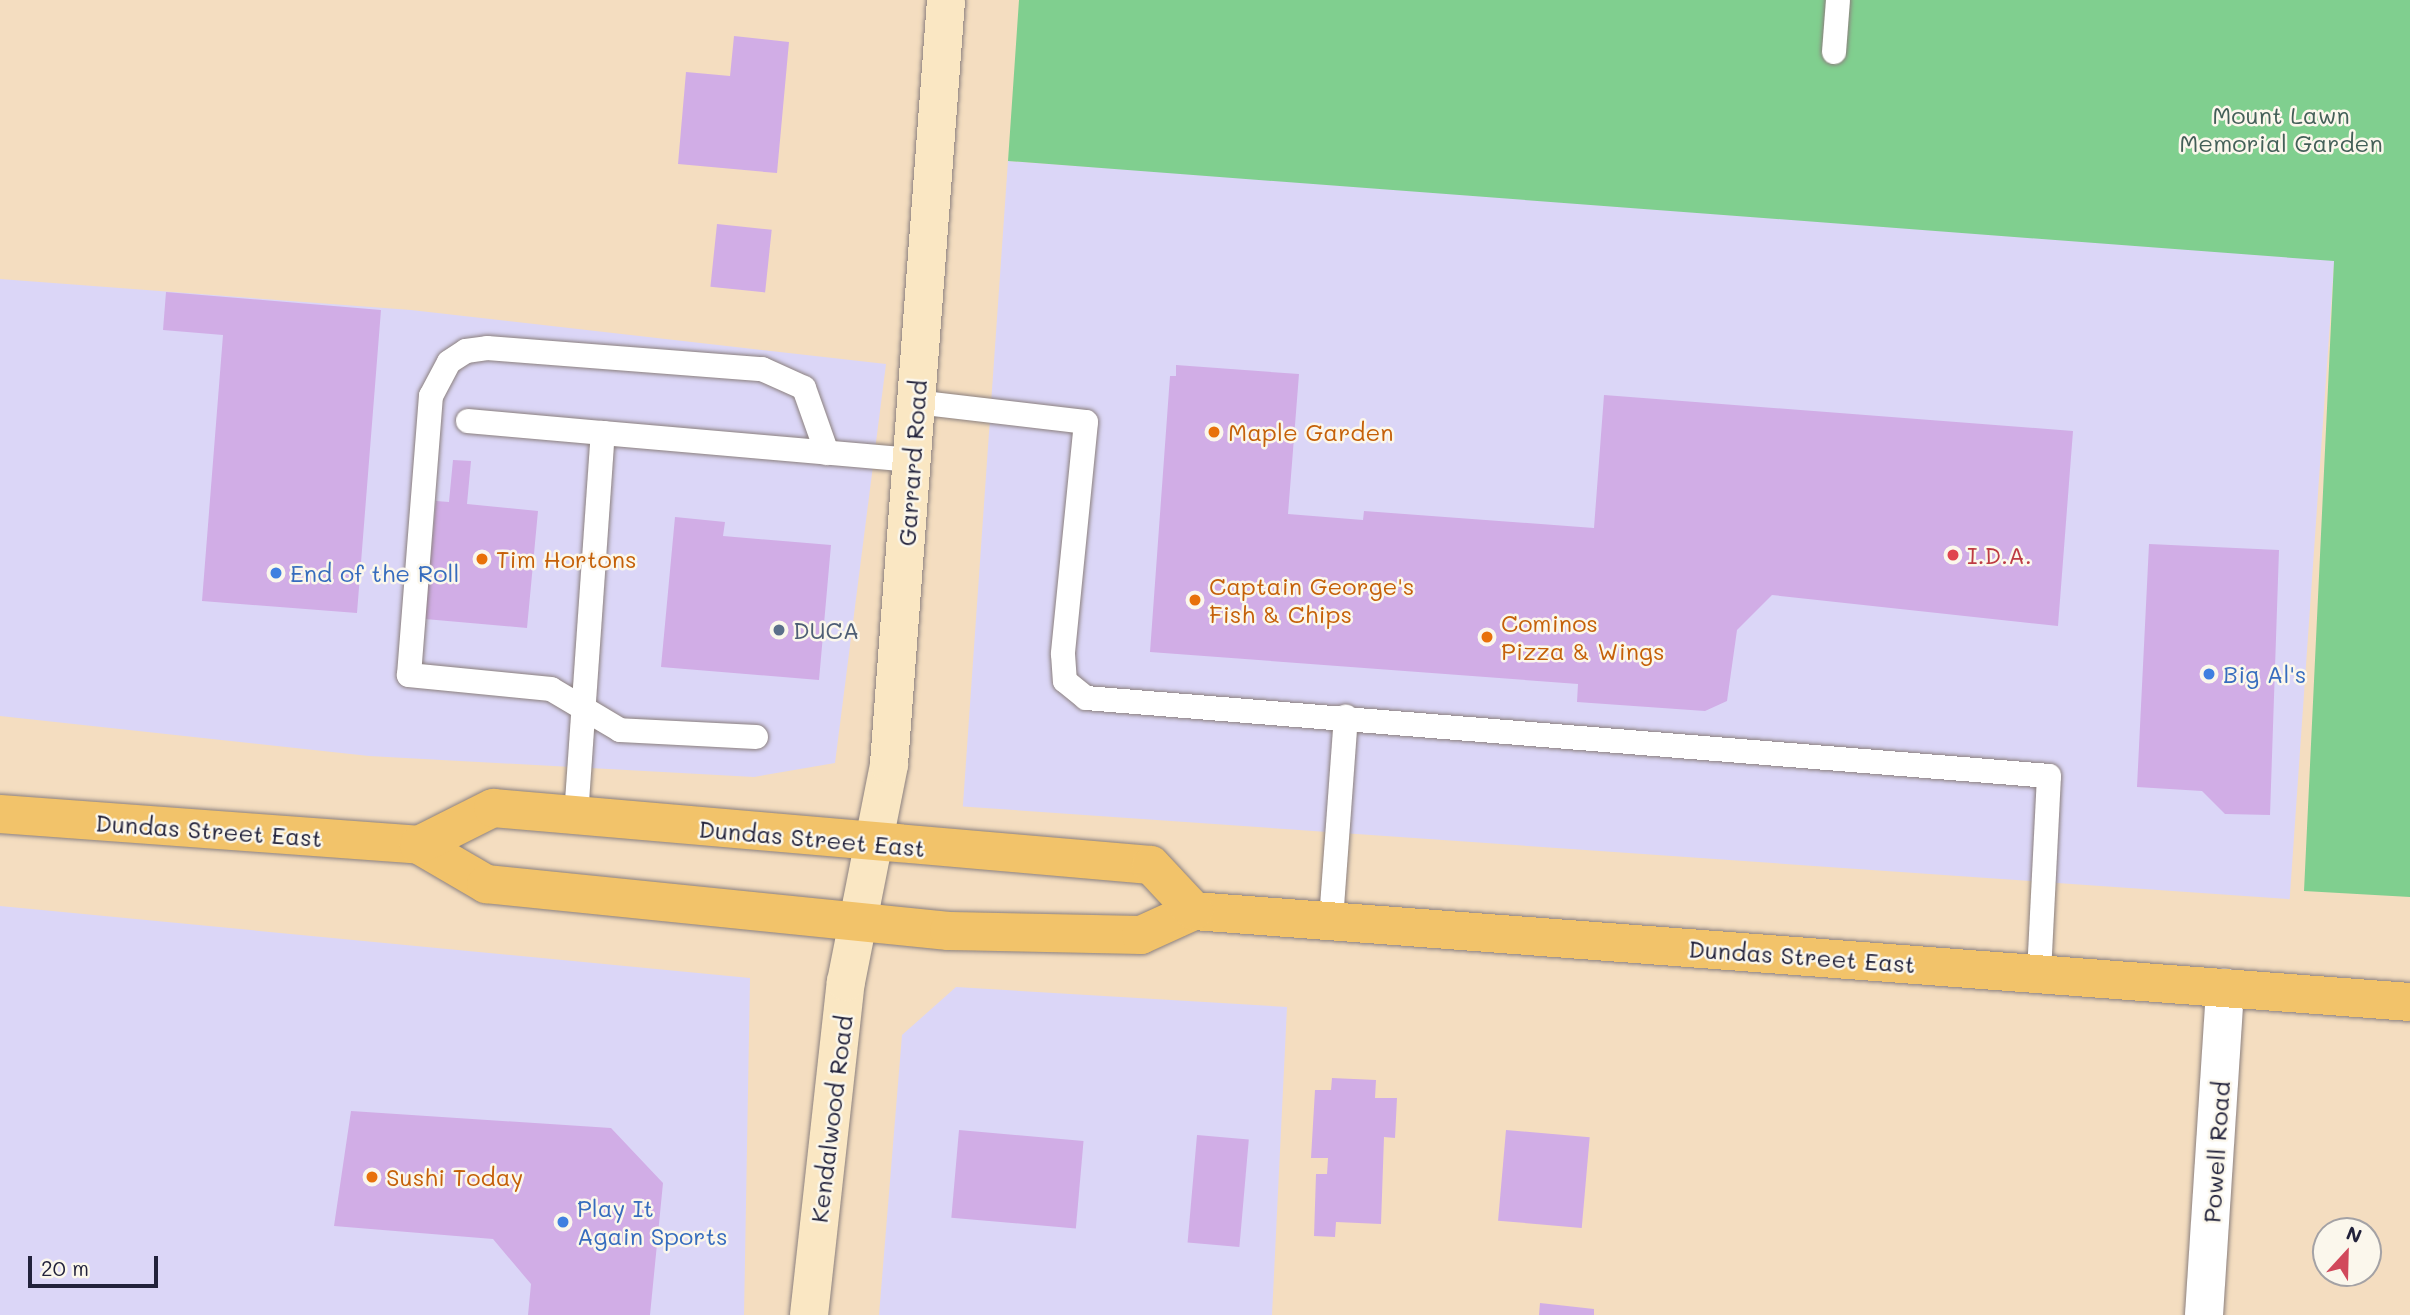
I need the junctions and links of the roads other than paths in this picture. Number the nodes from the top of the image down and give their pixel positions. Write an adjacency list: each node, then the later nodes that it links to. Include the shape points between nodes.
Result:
1 (946, 0): 4 (street, Garrard Road)
2 (1838, 0): 3 (lane)
3 (1834, 52)
4 (916, 402): 8 (street, Garrard Road); 10 (lane, via 1086,422 1063,654 1065,681 1086,698)
5 (468, 421): 6 (lane)
6 (603, 433): 7 (lane); 9 (lane)
7 (827, 453): 8 (lane); 9 (lane, via 804,388 781,373 466,351 436,377 409,675 551,688)
8 (912, 460): 14 (street, Garrard Road, via 889,764)
9 (584, 710): 11 (lane, via 620,730); 13 (lane)
10 (1346, 717): 17 (lane); 19 (lane, via 2049,776)
11 (756, 737)
12 (0, 814): 15 (main road, Dundas Street East)
13 (576, 816): 14 (main road, Dundas Street East); 15 (main road, Dundas Street East, via 493,808)
14 (874, 844): 16 (main road, Dundas Street East, via 1151,865); 18 (street, Garrard Road)
15 (419, 845): 18 (main road, Dundas Street East, via 486,884)
16 (1194, 911): 17 (main road, Dundas Street East); 18 (main road, Dundas Street East, via 1141,935)
17 (1331, 920): 19 (main road, Dundas Street East)
18 (857, 923): 22 (street, Kendalwood Road)
19 (2039, 974): 20 (main road, Dundas Street East)
20 (2225, 988): 21 (main road, Dundas Street East); 23 (street, Powell Road)
21 (2410, 1002)
22 (809, 1315)
23 (2204, 1315)

